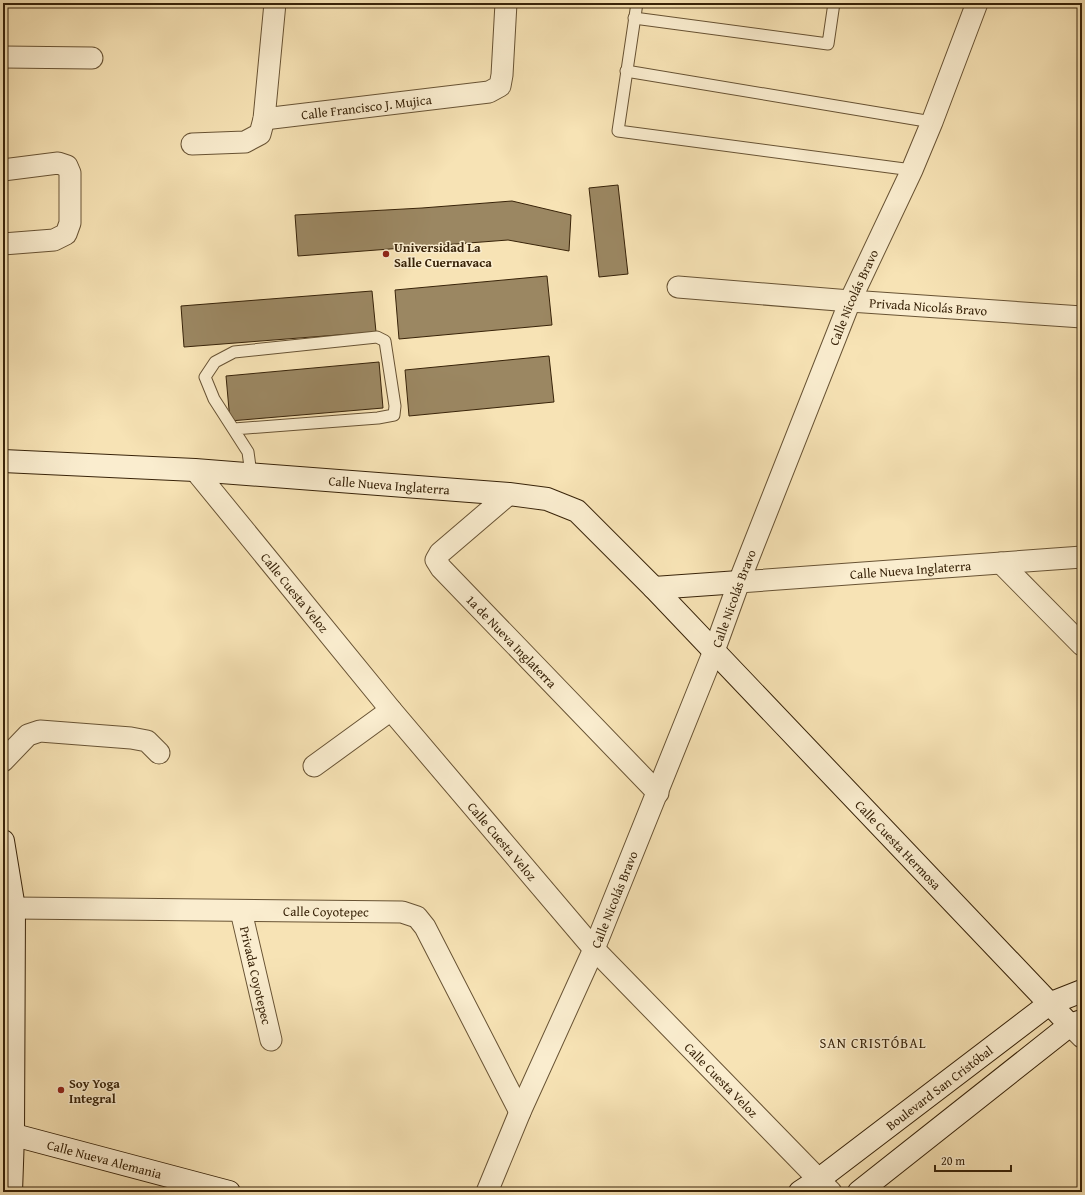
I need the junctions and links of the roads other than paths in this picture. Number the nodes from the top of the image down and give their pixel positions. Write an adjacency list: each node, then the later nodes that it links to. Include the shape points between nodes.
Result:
1 (275, 3): 10 (street)
2 (506, 3): 10 (street, Calle Francisco J. Mujica, via 500,86 489,92)
3 (637, 3): 6 (lane)
4 (834, 3): 6 (lane, via 828,44)
5 (977, 3): 11 (street, Calle Nicolás Bravo)
6 (634, 18): 9 (lane)
7 (3, 57): 8 (street)
8 (92, 58)
9 (626, 71): 11 (lane); 14 (lane, via 618,131)
10 (264, 118): 12 (street, via 260,134 246,142)
11 (932, 122): 14 (street, Calle Nicolás Bravo)
12 (192, 144)
13 (3, 170): 15 (street, via 58,163 67,166 70,173 70,223 66,234 54,240)
14 (912, 170): 17 (street, Calle Nicolás Bravo)
15 (3, 244)
16 (678, 287): 17 (street, Privada Nicolás Bravo)
17 (850, 301): 18 (street, Privada Nicolás Bravo); 26 (street, Calle Nicolás Bravo)
18 (1082, 317)
19 (234, 429): 19 (lane, via 214,399 205,377 215,362 234,352 377,337 385,341 395,406 394,415); 22 (lane, via 248,452)
20 (3, 461): 21 (street, Calle Nueva Inglaterra)
21 (196, 470): 22 (street, Calle Nueva Inglaterra); 30 (street, Calle Cuesta Veloz)
22 (251, 474): 23 (street, Calle Nueva Inglaterra)
23 (509, 494): 27 (street, Calle Nueva Inglaterra, via 547,499 577,511); 34 (street, 1a de Nueva Inglaterra, via 440,552 436,560)
24 (1082, 557): 25 (street, Calle Nueva Inglaterra)
25 (1001, 563): 26 (street, Calle Nueva Inglaterra); 28 (street)
26 (739, 582): 27 (street); 29 (street, Calle Nicolás Bravo)
27 (654, 588): 29 (street, Calle Nueva Inglaterra)
28 (1082, 645)
29 (714, 651): 34 (street, Calle Nicolás Bravo); 40 (street, Calle Cuesta Hermosa)
30 (391, 710): 33 (street); 38 (street, Calle Cuesta Veloz)
31 (159, 753): 32 (street, via 147,741 131,738 40,731 28,735)
32 (3, 761)
33 (314, 766)
34 (658, 793): 38 (street, Calle Nicolás Bravo)
35 (3, 841): 36 (street)
36 (14, 908): 37 (street, Calle Coyotepec); 44 (street)
37 (241, 911): 42 (street, Privada Coyotepec); 43 (street, Calle Coyotepec, via 402,912 417,917 425,927)
38 (594, 949): 43 (street, Calle Nicolás Bravo); 45 (street, Calle Cuesta Veloz)
39 (1082, 991): 40 (street, Boulevard San Cristóbal)
40 (1049, 1004): 41 (street, Calle Cuesta Hermosa); 45 (street, Boulevard San Cristóbal)
41 (1078, 1028): 50 (street)
42 (272, 1040)
43 (520, 1112): 48 (street, Calle Nicolás Bravo)
44 (8, 1133): 46 (street); 47 (street, Calle Nueva Alemania)
45 (825, 1186): 49 (street, Boulevard San Cristóbal)
46 (11, 1192)
47 (229, 1192)
48 (487, 1192)
49 (800, 1192)
50 (859, 1192)

